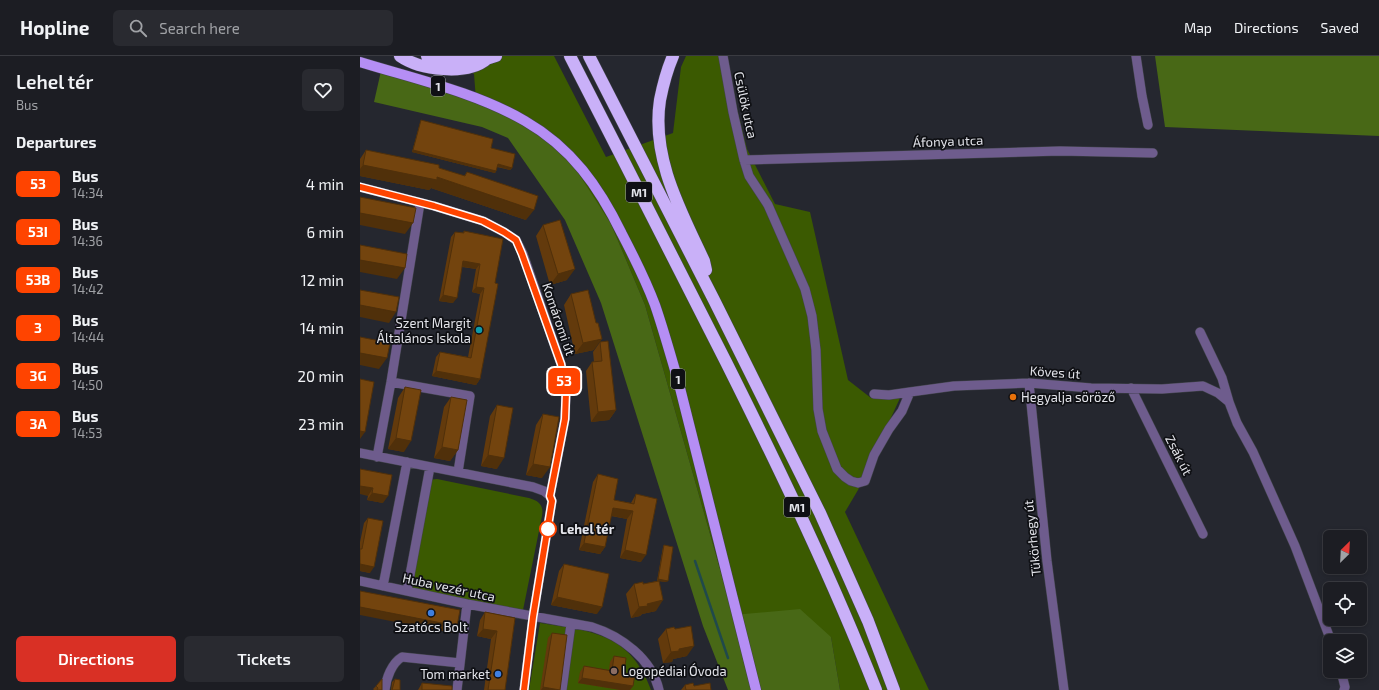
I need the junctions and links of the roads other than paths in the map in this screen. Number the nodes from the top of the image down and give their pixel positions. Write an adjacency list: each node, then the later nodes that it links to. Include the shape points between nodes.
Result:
1 (400, 56): 8 (highway, via 418,65 448,69 464,69)
2 (427, 56): 8 (highway, via 453,60)
3 (570, 56): 45 (highway, M1, via 763,434 803,518)
4 (588, 56): 15 (highway, M1)
5 (673, 56): 15 (highway, via 660,101 659,132 665,169 704,261)
6 (723, 56): 12 (street, Csülök utca)
7 (1136, 56): 10 (street)
8 (492, 58)
9 (360, 62): 44 (main road, 1, via 466,94 526,122 566,151 586,173 605,201 633,253 655,304 665,336)
10 (1148, 125)
11 (1153, 153): 12 (street, Áfonya utca, via 1052,152)
12 (744, 160): 20 (street, Csülök utca, via 749,176 768,205 805,289 812,316 818,409 822,431 837,469 844,477 858,483 865,481 874,456 902,411)
13 (360, 187): 14 (street, Komáromi út)
14 (420, 203): 17 (street); 28 (street, Komáromi út, via 483,221 516,240 561,364 566,392 565,419)
15 (714, 300): 46 (highway, M1, via 820,513 868,621)
16 (1200, 332): 22 (street, via 1222,378)
17 (391, 382): 24 (street); 27 (street, via 470,396)
18 (1029, 383): 19 (street, Köves út); 20 (street, Köves út, via 954,386); 47 (street, Tükörhegy út, via 1047,561)
19 (1131, 388): 22 (street, Köves út, via 1203,386); 29 (street, Zsák út)
20 (910, 392): 21 (street, Köves út)
21 (874, 394)
22 (1229, 402): 36 (street, via 1295,546)
23 (360, 454): 24 (street)
24 (377, 457): 25 (street)
25 (407, 462): 26 (street); 31 (street)
26 (430, 467): 27 (street); 32 (street)
27 (458, 472): 28 (street, via 533,487)
28 (550, 496): 34 (street, Komáromi út, via 552,501)
29 (1203, 534)
30 (360, 581): 31 (street, Huba vezér utca)
31 (383, 586): 32 (street, Huba vezér utca)
32 (407, 591): 33 (street, Huba vezér utca)
33 (467, 604): 34 (street, Huba vezér utca); 37 (street)
34 (533, 617): 35 (street, Huba vezér utca); 41 (street, Komáromi út)
35 (571, 624): 42 (street); 43 (street, Huba vezér utca, via 605,631 632,649 652,671)
36 (1327, 634)
37 (460, 663): 39 (street, via 402,657 387,677); 40 (street)
38 (1343, 678): 49 (street)
39 (385, 690)
40 (457, 690)
41 (524, 690)
42 (562, 690)
43 (659, 690)
44 (756, 690)
45 (876, 690)
46 (894, 690)
47 (1064, 690)
48 (1340, 690): 49 (street)
49 (1344, 690)

